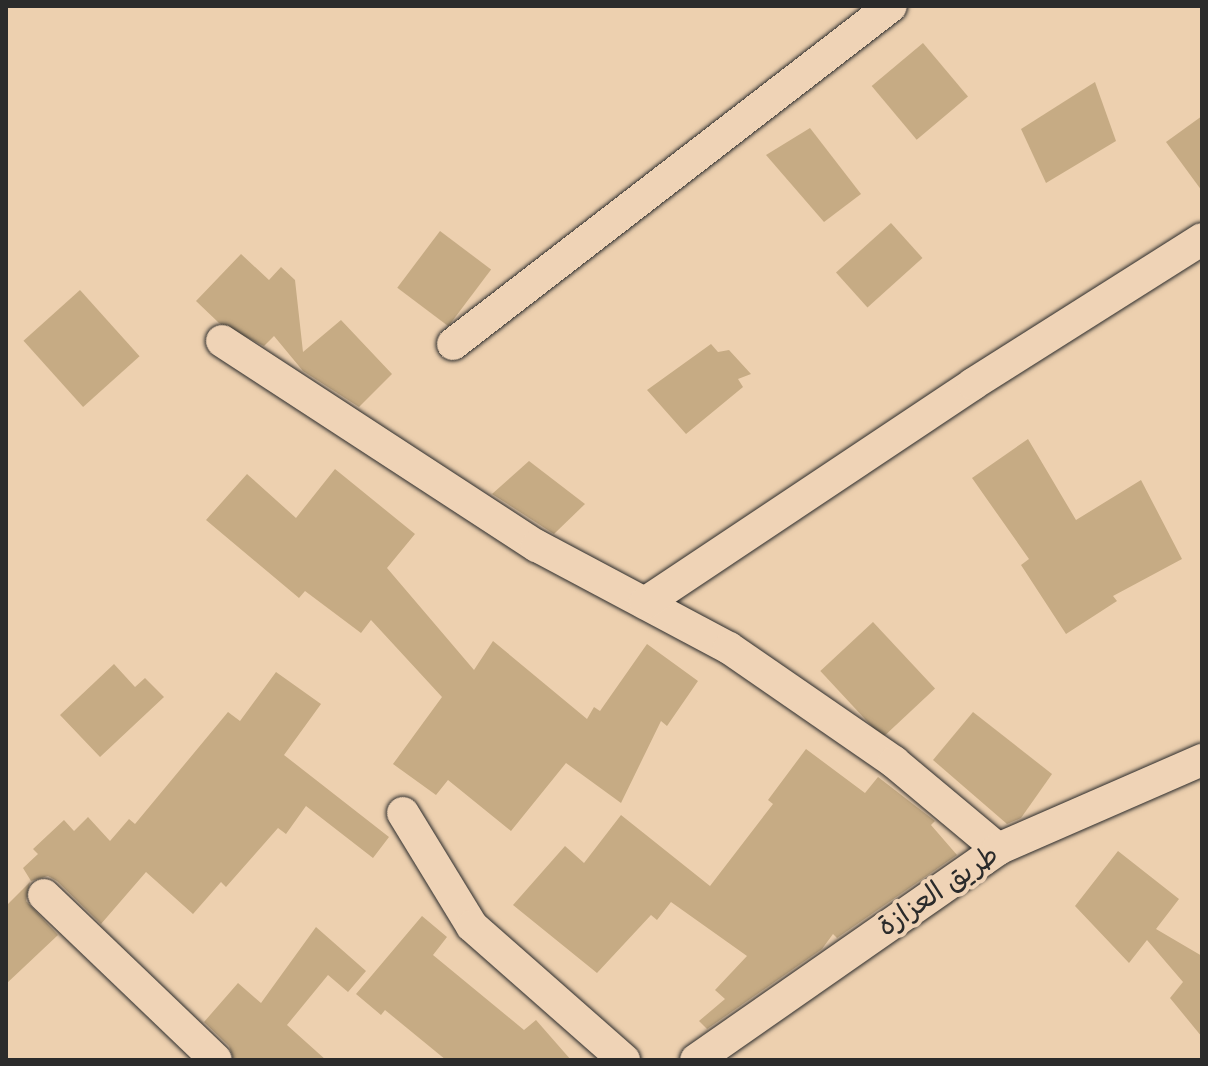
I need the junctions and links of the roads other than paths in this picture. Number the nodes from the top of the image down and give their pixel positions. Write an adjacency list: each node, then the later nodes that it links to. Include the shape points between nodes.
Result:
1 (891, 6): 4 (street)
2 (1202, 239): 5 (street, via 960,392)
3 (222, 341): 5 (street, via 537,546)
4 (453, 344)
5 (645, 603): 8 (street, via 729,648 882,753)
6 (1202, 760): 8 (street, طريق العزازة)
7 (403, 813): 11 (street, via 472,926)
8 (998, 849): 12 (street, طريق العزازة)
9 (44, 895): 10 (street)
10 (216, 1060)
11 (624, 1060)
12 (696, 1060)

